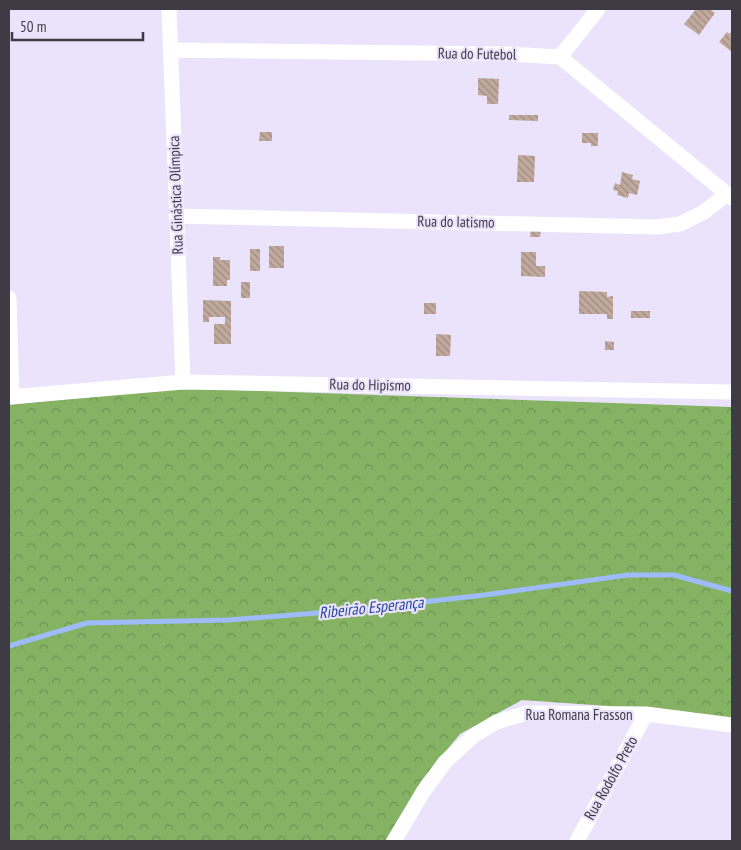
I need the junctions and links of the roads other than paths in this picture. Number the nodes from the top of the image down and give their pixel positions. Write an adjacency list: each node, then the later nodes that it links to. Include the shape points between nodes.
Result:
1 (169, 9): 3 (street, Rua Ginástica Olímpica)
2 (598, 9): 4 (street)
3 (171, 50): 4 (street, Rua do Futebol); 6 (street, Rua Ginástica Olímpica)
4 (560, 57): 5 (street)
5 (730, 196): 6 (street, Rua do Iatismo, via 680,224 658,227)
6 (176, 216): 8 (street, Rua Ginástica Olímpica)
7 (9, 298): 10 (street)
8 (183, 382): 9 (street, Rua do Hipismo); 10 (street, Rua do Hipismo)
9 (732, 392)
10 (11, 397)
11 (646, 714): 12 (street, Rua Romana Frasson); 13 (street, Rua Romana Frasson, via 526,713 496,722 472,737 445,762 422,792); 14 (street, Rua Rodolfo Preto)
12 (732, 725)
13 (394, 841)
14 (577, 841)

